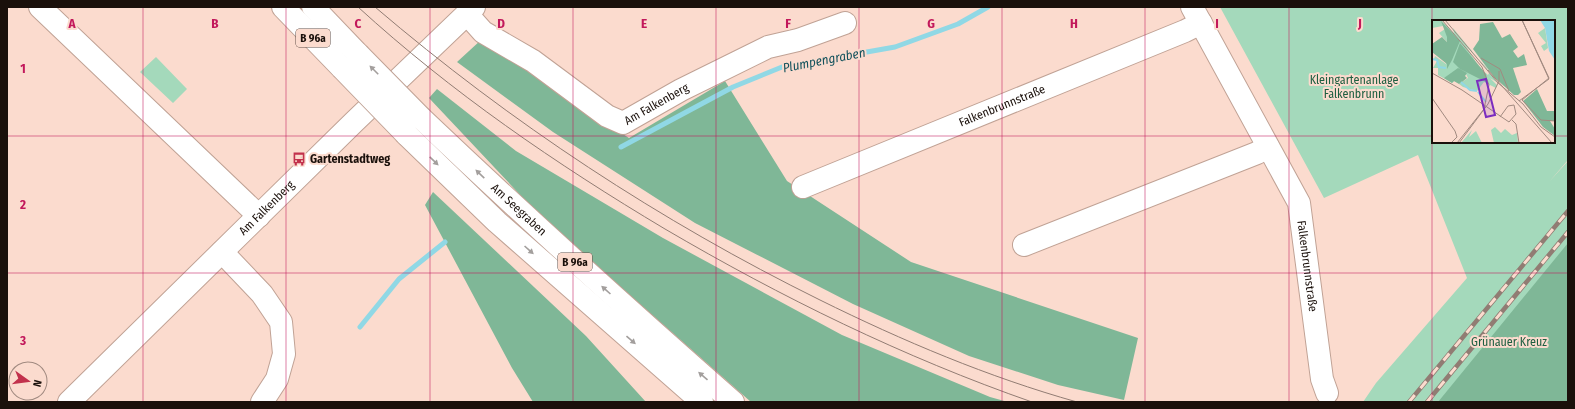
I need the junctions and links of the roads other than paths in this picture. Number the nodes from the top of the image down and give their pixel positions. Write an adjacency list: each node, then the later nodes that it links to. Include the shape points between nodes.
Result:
1 (40, 7): 10 (street)
2 (283, 7): 7 (street, Am Seegraben / B 96a)
3 (313, 7): 7 (street, Am Seegraben / B 96a)
4 (470, 10): 6 (street, Am Falkenberg, via 483,32 533,61 607,116 623,123 681,90 768,47 798,40); 10 (street, Am Falkenberg)
5 (1196, 15): 8 (street, Falkenbrunnstraße); 9 (street, Falkenbrunnstraße, via 1185,31)
6 (846, 23)
7 (350, 61): 16 (street, Am Seegraben / B 96a, one-way to 16, bridge, via 406,134 497,222); 17 (street, Am Seegraben / B 96a, one-way to 7, bridge, via 636,317 421,118)
8 (1268, 147): 11 (street); 13 (street, Falkenbrunnstraße, via 1298,203 1322,379)
9 (803, 187)
10 (259, 216): 12 (street, Am Falkenberg)
11 (1024, 244)
12 (222, 252): 14 (street, Am Falkenberg); 15 (street, via 262,294 281,322 284,354 277,379)
13 (1327, 393)
14 (69, 402)
15 (262, 402)
16 (702, 402)
17 (733, 402)

